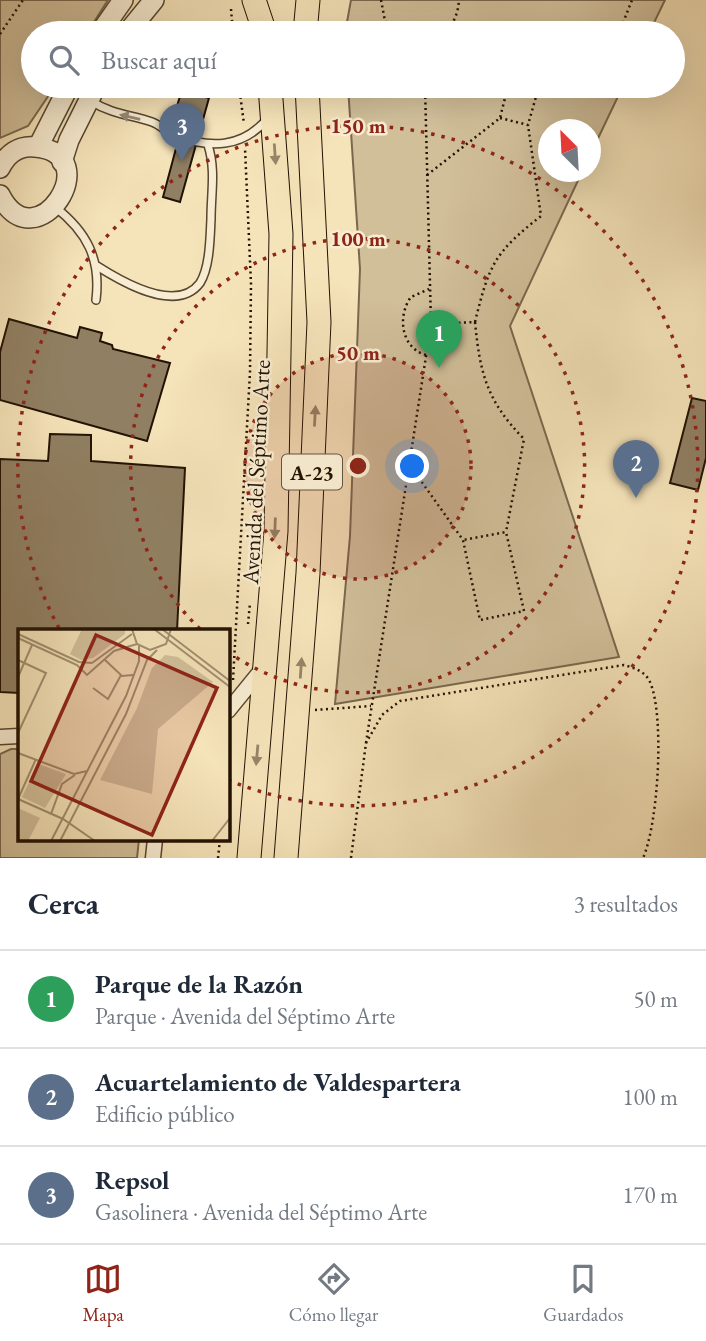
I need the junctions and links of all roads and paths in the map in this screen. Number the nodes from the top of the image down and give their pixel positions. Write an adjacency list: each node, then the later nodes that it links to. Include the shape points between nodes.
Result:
1 (23, 0): 18 (path)
2 (123, 0): 10 (street)
3 (154, 0): 11 (street)
4 (254, 0): 13 (main road)
5 (308, 0): 14 (main road)
6 (381, 0): 15 (path)
7 (459, 0): 16 (path)
8 (632, 0): 17 (path)
9 (231, 9): 12 (path)
10 (108, 21)
11 (137, 21)
12 (232, 21)
13 (261, 21)
14 (306, 21)
15 (385, 21)
16 (454, 21)
17 (624, 21)
18 (0, 34)
19 (63, 98): 33 (street)
20 (90, 98): 34 (street)
21 (97, 98): 32 (lane, one-way to 21, via 172,135 152,122 113,113)
22 (240, 98): 31 (path)
23 (271, 98): 28 (main road, Avenida del Séptimo Arte)
24 (308, 98): 53 (main road, A-23, one-way to 24, via 319,322)
25 (425, 98): 36 (path)
26 (505, 98): 29 (path)
27 (536, 98): 30 (path)
28 (272, 112): 31 (lane); 50 (main road, Avenida del Séptimo Arte, one-way to 50, via 280,261 276,531)
29 (499, 118): 30 (path); 36 (path)
30 (528, 125): 42 (path, via 541,216 495,259)
31 (244, 137): 32 (lane, via 225,145); 52 (path, via 250,372)
32 (208, 145): 39 (lane, via 214,166 209,240 204,274 196,287 174,294 142,292)
33 (38, 147): 34 (street); 35 (street, via 19,149)
34 (62, 162): 38 (street, via 66,190)
35 (1, 164)
36 (427, 175): 40 (path)
37 (1, 198): 38 (street, via 27,216 42,215)
38 (55, 207): 39 (lane, via 79,227)
39 (97, 266): 41 (lane)
40 (429, 289): 43 (path); 44 (path, via 411,297 403,319 412,348)
41 (96, 300)
42 (475, 322): 43 (path); 46 (path, via 487,387 500,415 524,439)
43 (431, 324): 44 (path)
44 (426, 355): 45 (path)
45 (409, 464): 47 (path); 51 (path)
46 (506, 532): 47 (path); 47 (path, via 524,611 491,618 480,620)
47 (463, 540)
48 (251, 591): 49 (path, Avenida del Séptimo Arte)
49 (248, 634)
50 (264, 667): 52 (street); 57 (main road, Avenida del Séptimo Arte, one-way to 57)
51 (371, 706): 53 (path); 56 (path)
52 (229, 709)
53 (297, 711): 58 (main road, A-23)
54 (18, 736): 55 (street)
55 (0, 737)
56 (366, 743): 59 (path); 60 (path, via 382,715 400,701 624,664 640,670 650,681 657,717 656,799)
57 (248, 858)
58 (286, 858)
59 (351, 858)
60 (643, 858)

